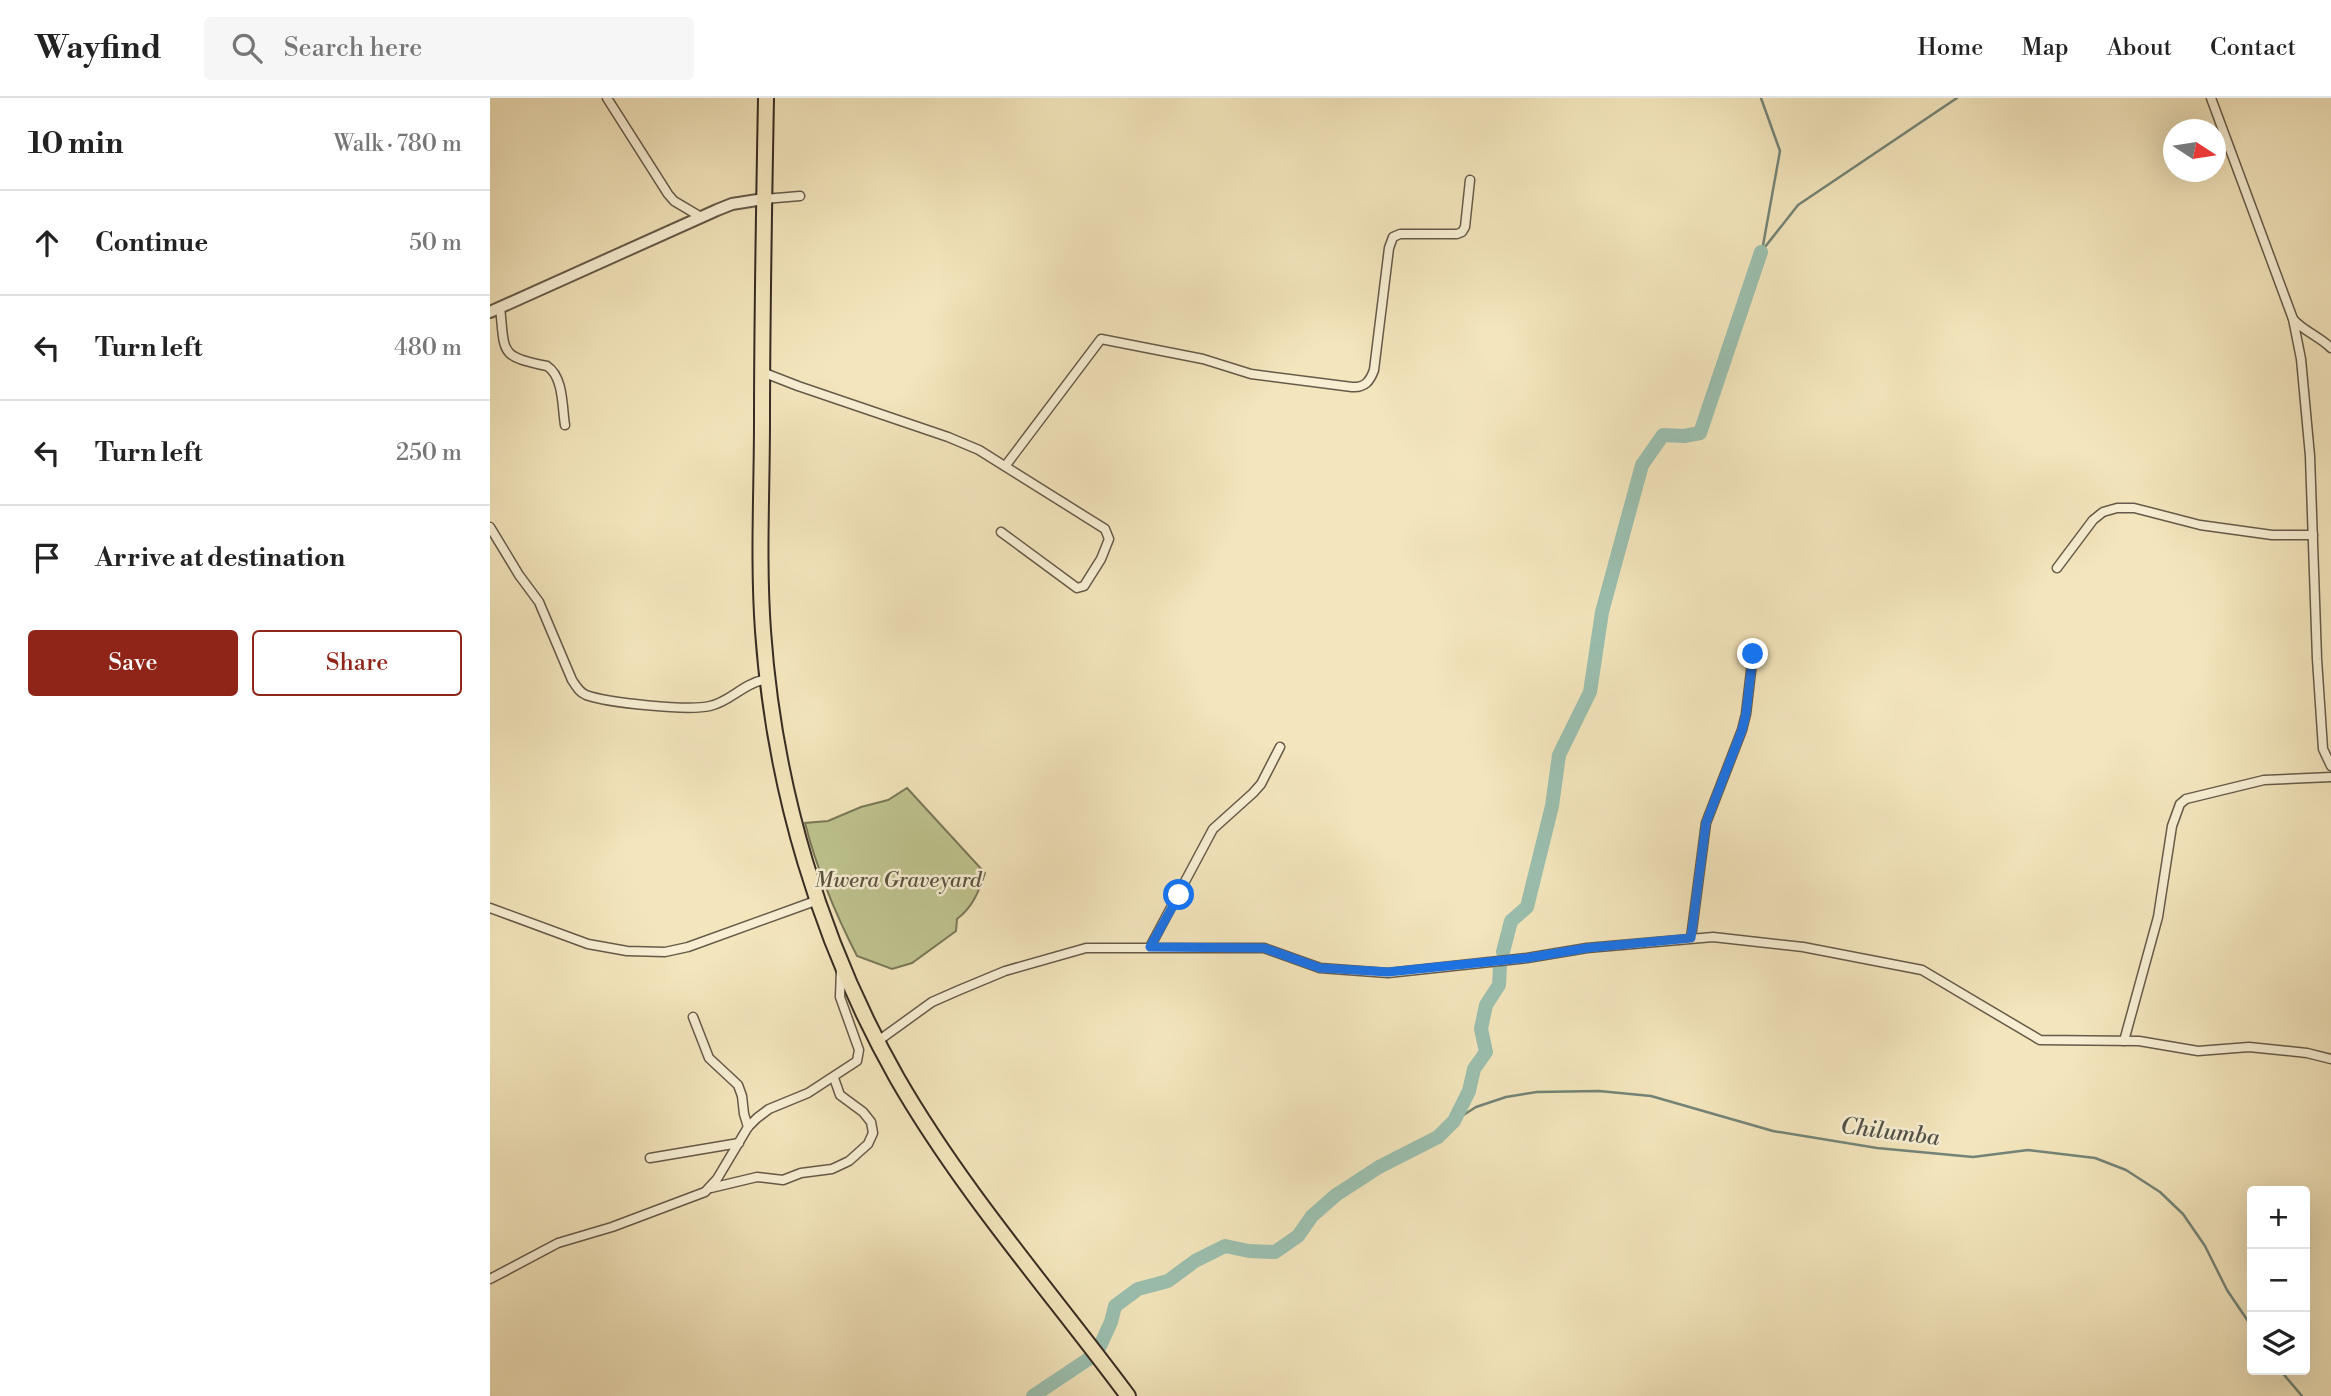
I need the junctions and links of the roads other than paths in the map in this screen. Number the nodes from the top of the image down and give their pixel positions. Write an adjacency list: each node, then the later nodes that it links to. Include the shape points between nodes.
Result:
1 (607, 98): 7 (street, via 668,194)
2 (766, 98): 6 (highway)
3 (2211, 98): 9 (street)
4 (1470, 180): 13 (street, via 1462,232 1393,237 1374,370 1364,386 1251,374 1203,359 1101,340)
5 (800, 197): 6 (street)
6 (764, 199): 7 (street, via 732,204); 11 (highway)
7 (701, 217): 8 (street)
8 (495, 310): 12 (street, via 510,355 552,368)
9 (2293, 319): 10 (street); 16 (street, via 2306,400)
10 (2331, 348)
11 (762, 372): 13 (street, via 948,437); 19 (highway, via 761,588)
12 (565, 425)
13 (1006, 465): 15 (street, via 1105,529 1109,539 1084,586 1077,588)
14 (490, 527): 19 (street, via 539,602 572,680 586,695 700,708 723,702 749,683)
15 (1001, 532)
16 (2313, 535): 17 (street, via 2272,535 2117,508 2093,520); 21 (street, via 2323,750)
17 (2057, 568)
18 (1753, 654): 25 (street, via 1744,722 1706,823)
19 (768, 679): 23 (highway, via 791,812)
20 (1280, 747): 26 (street, via 1253,793 1213,829)
21 (2331, 766)
22 (2331, 777): 30 (street, via 2264,780 2180,804 2151,947)
23 (818, 900): 24 (street, via 665,952 588,944); 27 (highway)
24 (490, 908)
25 (1691, 938): 26 (street, via 1388,972 1320,968 1264,948); 30 (street, via 1803,947 1922,970 2039,1040)
26 (1150, 947): 29 (street, via 1086,948 1005,971 932,1002)
27 (842, 963): 29 (highway); 32 (street, via 840,997 860,1054)
28 (693, 1017): 33 (street, via 704,1050 738,1085)
29 (878, 1041): 38 (highway, via 950,1161)
30 (2124, 1041): 31 (street, via 2198,1051 2249,1046)
31 (2331, 1059)
32 (834, 1077): 33 (street, via 769,1109); 36 (street, via 840,1095 871,1122 868,1144 832,1169 783,1180 757,1177)
33 (748, 1128): 34 (street)
34 (739, 1143): 35 (street); 36 (street)
35 (650, 1158)
36 (709, 1189): 37 (street, via 558,1243)
37 (490, 1279)
38 (1128, 1396)

